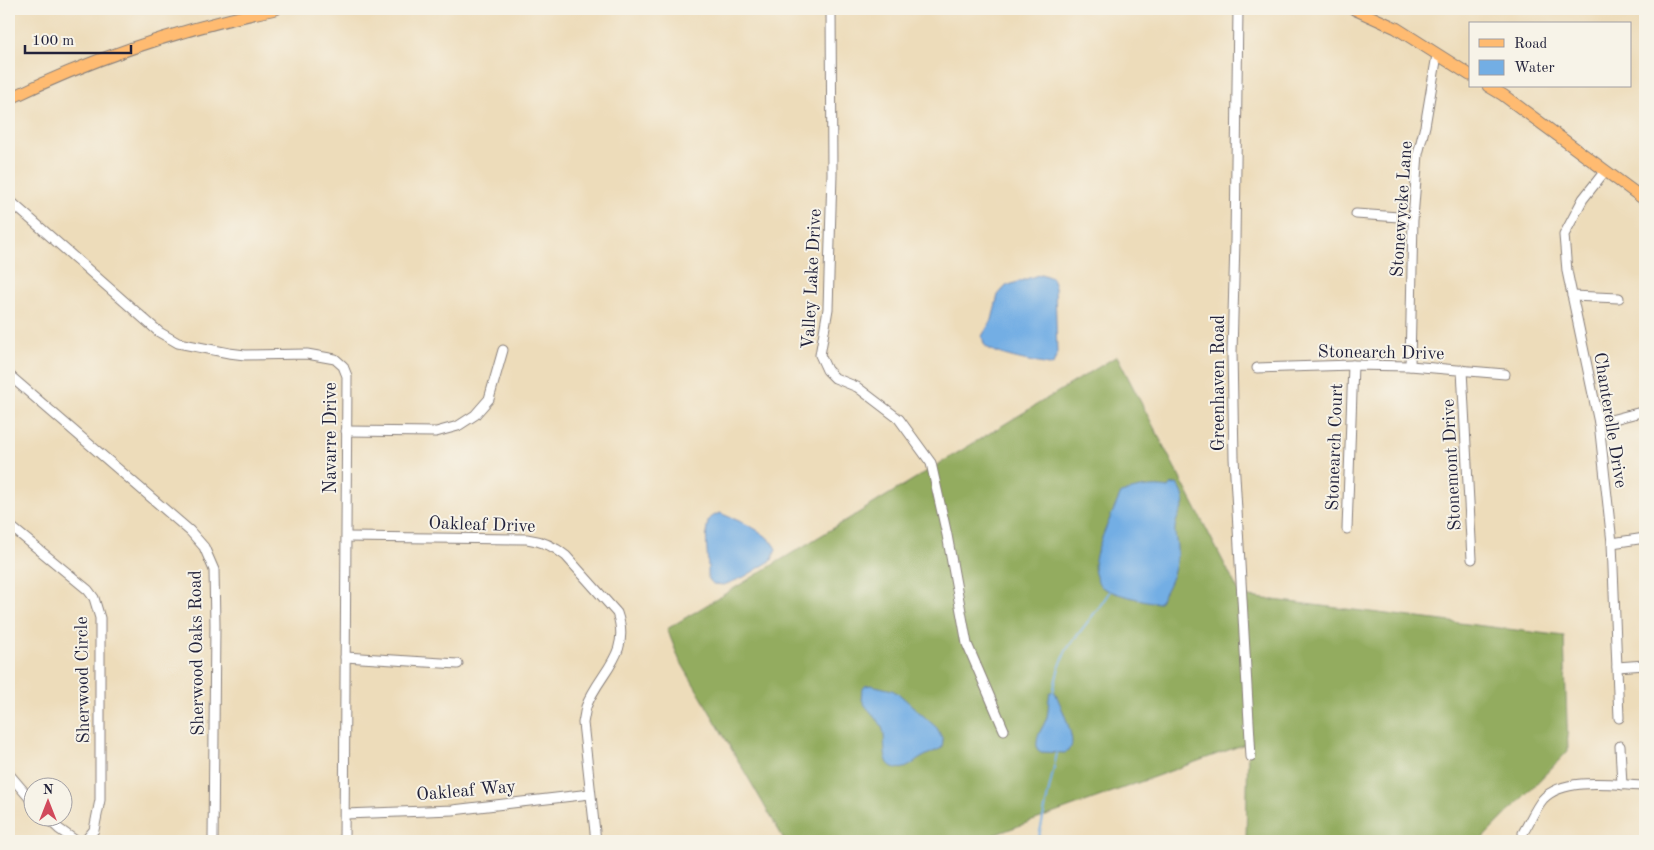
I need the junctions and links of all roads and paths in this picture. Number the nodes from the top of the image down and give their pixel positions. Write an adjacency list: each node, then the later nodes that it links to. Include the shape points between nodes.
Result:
1 (276, 9): 8 (main road, via 137,47 44,82)
2 (831, 9): 37 (street, Valley Lake Drive, via 829,299 820,355 835,378 857,387 899,419 931,463 967,644)
3 (1238, 9): 39 (street, Greenhaven Road, via 1232,353 1234,458)
4 (1354, 9): 5 (main road, via 1396,28)
5 (1437, 55): 6 (main road); 13 (street, Stonewycke Lane, via 1418,154)
6 (1469, 74)
7 (1491, 88): 9 (main road)
8 (9, 100)
9 (1605, 171): 11 (main road); 14 (street, Chanterelle Drive, via 1583,199 1564,235 1566,272)
10 (9, 200): 25 (street, Navarre Drive, via 159,332 178,343 237,354 307,354 336,359 347,376)
11 (1645, 200)
12 (1356, 214): 13 (street)
13 (1413, 218): 18 (street, Stonewycke Lane)
14 (1572, 296): 15 (street); 24 (street, Chanterelle Drive)
15 (1619, 298)
16 (503, 350): 25 (street, via 489,399 475,415 458,426 436,432)
17 (1353, 365): 18 (street, Stonearch Drive); 19 (street, Stonearch Drive); 27 (street, Stonearch Court)
18 (1410, 366): 20 (street, Stonearch Drive)
19 (1256, 368)
20 (1462, 370): 21 (street, Stonearch Drive); 31 (street, Stonemont Drive)
21 (1506, 374)
22 (9, 375): 50 (street, Sherwood Oaks Road, via 190,531 209,556 214,570 216,625)
23 (1645, 411): 24 (street)
24 (1599, 423): 30 (street, Chanterelle Drive)
25 (346, 431): 28 (street, Navarre Drive)
26 (9, 525): 49 (street, Sherwood Circle, via 88,590 100,618 100,800 94,830)
27 (1347, 529)
28 (347, 537): 32 (street, Navarre Drive); 44 (street, Oakleaf Drive, via 527,539 549,544 566,556 617,613 622,634 616,654 587,706 583,723)
29 (1645, 538): 30 (street)
30 (1612, 543): 35 (street, Chanterelle Drive)
31 (1472, 559)
32 (345, 658): 33 (street); 45 (street, Navarre Drive)
33 (458, 664)
34 (1645, 665): 35 (street)
35 (1617, 667): 36 (street, Chanterelle Drive)
36 (1619, 718)
37 (1004, 730)
38 (1620, 746): 41 (street)
39 (1251, 757)
40 (9, 774): 43 (street)
41 (1622, 785): 42 (street); 47 (street, via 1577,784 1560,788 1544,799)
42 (1645, 786)
43 (22, 789)
44 (590, 794): 45 (street, Oakleaf Way, via 453,810); 52 (street, Oakleaf Drive)
45 (345, 814): 51 (street, Navarre Drive)
46 (58, 828): 48 (street)
47 (1523, 833)
48 (76, 841)
49 (85, 841)
50 (213, 841)
51 (344, 841)
52 (596, 841)

